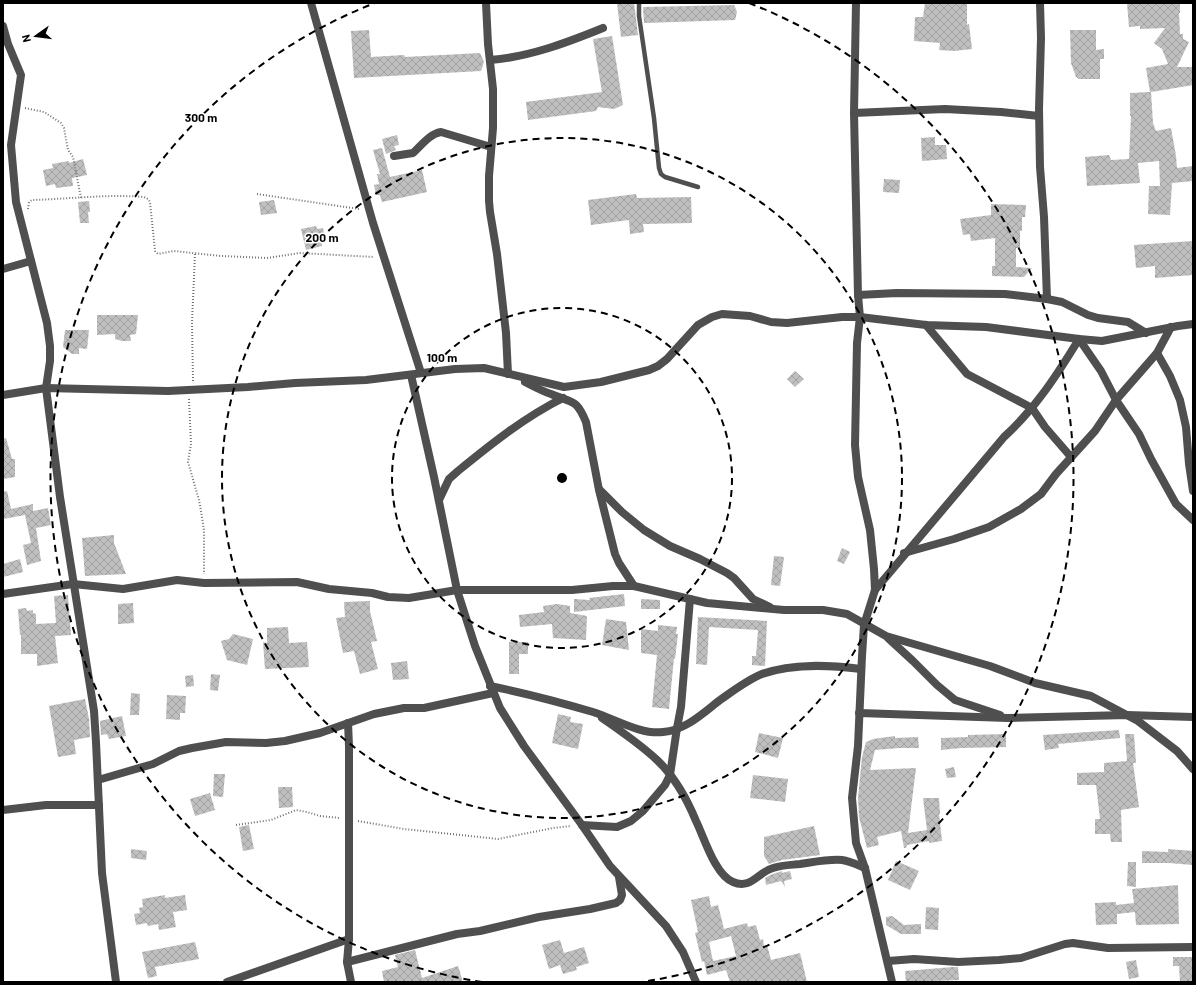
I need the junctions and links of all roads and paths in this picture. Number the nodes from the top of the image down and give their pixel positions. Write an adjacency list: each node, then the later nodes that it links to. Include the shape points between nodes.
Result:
1 (310, 3): 18 (street)
2 (486, 3): 9 (street)
3 (639, 3): 15 (lane, via 659,168 665,178)
4 (856, 3): 11 (street)
5 (1040, 3): 12 (street)
6 (3, 26): 8 (street)
7 (603, 28): 9 (street, via 532,53)
8 (5, 44): 10 (street, via 20,69)
9 (490, 60): 13 (street, via 493,128)
10 (16, 106): 17 (path, via 44,112 61,123 68,150 74,159); 22 (street, via 11,145 12,169 16,202)
11 (854, 113): 12 (street, via 945,109); 24 (street)
12 (1039, 116): 25 (street)
13 (491, 147): 14 (street, via 441,132 420,145 413,153); 35 (street, via 490,212 497,254)
14 (394, 156)
15 (698, 187)
16 (257, 194): 18 (path)
17 (81, 198): 19 (path, via 32,200 29,202); 20 (path, via 146,197 150,202 155,252)
18 (370, 211): 21 (street)
19 (28, 214)
20 (195, 254): 21 (path, via 267,258 300,253); 37 (path)
21 (385, 259): 33 (street)
22 (31, 261): 23 (street); 36 (street, via 47,323 50,346)
23 (3, 269)
24 (858, 295): 25 (street, via 1005,294); 26 (street)
25 (1047, 299): 30 (street, via 1062,302 1098,318 1128,322)
26 (860, 317): 28 (street); 35 (street, via 787,323 722,314 698,325 667,359 649,370 601,382 564,387); 52 (street, via 857,342 855,445 858,477 870,530)
27 (1193, 324): 29 (street)
28 (926, 325): 31 (street, via 986,327); 41 (street, via 967,374)
29 (1170, 327): 30 (street); 32 (street)
30 (1146, 332): 31 (street, via 1102,341)
31 (1079, 339): 40 (street, via 1101,371); 41 (street)
32 (1157, 353): 40 (street); 44 (street, via 1180,400 1186,427)
33 (421, 373): 34 (street); 35 (street, via 475,367)
34 (411, 375): 37 (street); 45 (street)
35 (509, 375): 39 (street)
36 (46, 388): 37 (street); 38 (street); 49 (street)
37 (191, 390): 48 (path, via 191,444 188,462 199,500 204,531)
38 (3, 395)
39 (563, 398): 43 (street, via 571,400 576,405 586,422); 45 (street, via 521,423 458,471 449,479)
40 (1116, 400): 42 (street, via 1095,431); 46 (street, via 1139,434 1176,504)
41 (1032, 408): 42 (street); 47 (street)
42 (1071, 457): 47 (street, via 1041,494 1022,509 989,527)
43 (599, 490): 50 (street, via 615,554); 55 (street, via 644,530 670,546 727,573 753,599)
44 (1193, 491)
45 (439, 500): 51 (street)
46 (1193, 520)
47 (904, 553): 52 (street)
48 (204, 583): 49 (street, via 177,580 123,589); 51 (street, via 297,582 329,589 409,598)
49 (73, 584): 53 (street); 69 (street, via 94,711)
50 (634, 586): 51 (street, via 572,590); 54 (street)
51 (457, 590): 59 (street)
52 (875, 590): 56 (street)
53 (3, 594)
54 (690, 599): 55 (street); 66 (street)
55 (774, 609): 56 (street, via 841,612)
56 (864, 625): 57 (street); 58 (street)
57 (886, 636): 62 (street, via 990,666 1035,683 1091,696); 64 (street, via 955,700)
58 (861, 669): 61 (street); 66 (street, via 814,666 775,670 761,675 688,724)
59 (492, 690): 60 (street, via 550,699); 65 (street, via 424,708 404,708 374,714); 74 (street, via 524,746)
60 (593, 712): 66 (street, via 644,731 655,733); 68 (street, via 657,760)
61 (859, 713): 64 (street); 75 (street, via 852,798 856,843)
62 (1127, 715): 63 (street); 64 (street); 67 (street, via 1153,731)
63 (1193, 717)
64 (1008, 718)
65 (348, 723): 69 (street, via 286,741 226,742 178,751 152,764); 72 (street)
66 (677, 728): 68 (street)
67 (1193, 769)
68 (670, 776): 74 (street, via 643,811 631,821 617,827); 75 (street, via 684,795 707,849 724,876 732,882 751,883 772,868 832,860 844,860)
69 (98, 780): 70 (street)
70 (99, 805): 71 (street, via 46,805); 81 (street, via 102,873)
71 (3, 810)
72 (349, 819): 73 (path, via 296,810 271,820); 74 (path, via 404,829 498,839); 77 (street)
73 (236, 824)
74 (582, 825): 76 (street)
75 (865, 868): 79 (street)
76 (619, 876): 80 (street, via 622,895 616,903 457,934); 84 (street, via 666,926 683,952)
77 (349, 939): 80 (street); 82 (street)
78 (1193, 947): 79 (street, via 1108,948 1073,943 1006,960)
79 (888, 961): 85 (street)
80 (347, 962): 83 (street)
81 (116, 982)
82 (227, 982)
83 (351, 982)
84 (696, 982)
85 (892, 982)

